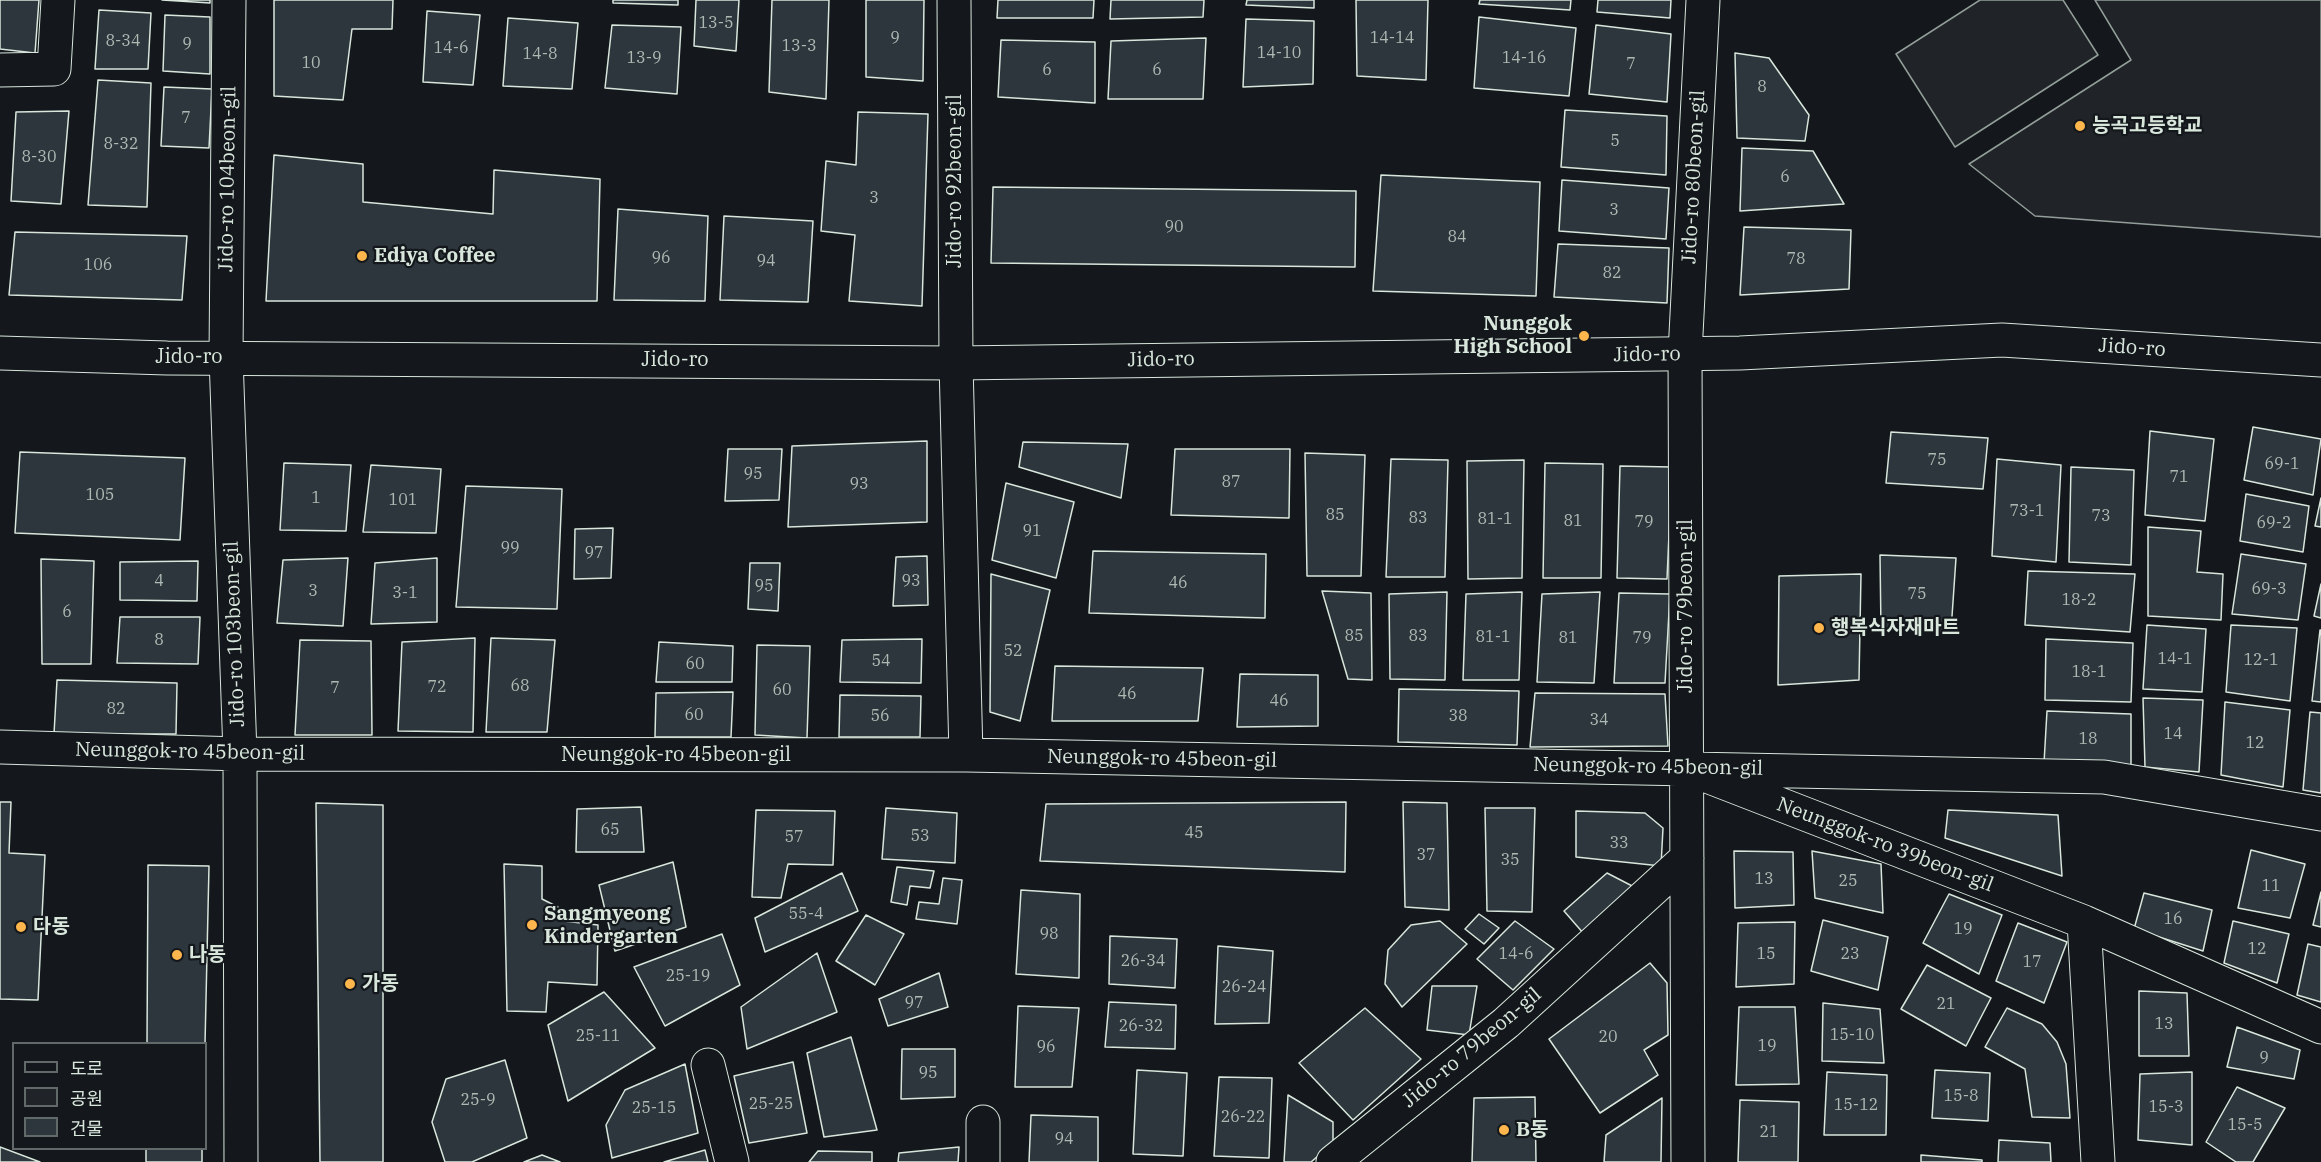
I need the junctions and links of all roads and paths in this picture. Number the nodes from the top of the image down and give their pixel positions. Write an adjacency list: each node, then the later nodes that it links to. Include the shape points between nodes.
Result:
1 (58, 0): 5 (street, via 54,69)
2 (229, 0): 8 (street, Jido-ro 104beon-gil)
3 (954, 0): 10 (street, Jido-ro 92beon-gil)
4 (1703, 0): 7 (street, Jido-ro 80beon-gil)
5 (0, 70)
6 (0, 353): 8 (street, Jido-ro)
7 (1685, 354): 9 (street, Jido-ro, via 2002,340); 10 (street, Jido-ro); 14 (street, Jido-ro 79beon-gil)
8 (226, 357): 10 (street, Jido-ro); 12 (street, Jido-ro 103beon-gil)
9 (2321, 360)
10 (956, 363): 13 (street, Jido-ro 92beon-gil)
11 (0, 747): 12 (street, Neunggok-ro 45beon-gil)
12 (240, 754): 13 (street, Neunggok-ro 45beon-gil); 21 (street, Jido-ro 103beon-gil)
13 (966, 755): 14 (street, Neunggok-ro 45beon-gil)
14 (1686, 768): 15 (street, Neunggok-ro 45beon-gil, via 2104,777); 16 (street, Jido-ro 79beon-gil); 17 (street, Neunggok-ro 39beon-gil)
15 (2321, 814)
16 (1687, 858): 24 (street, Jido-ro 79beon-gil, via 1506,1023); 25 (street, Jido-ro 79beon-gil)
17 (2084, 921): 18 (street, Neunggok-ro 39beon-gil); 26 (street)
18 (2321, 1027)
19 (708, 1065): 22 (street)
20 (983, 1122): 23 (street)
21 (241, 1162)
22 (732, 1162)
23 (983, 1162)
24 (1333, 1162)
25 (1688, 1162)
26 (2098, 1162)

